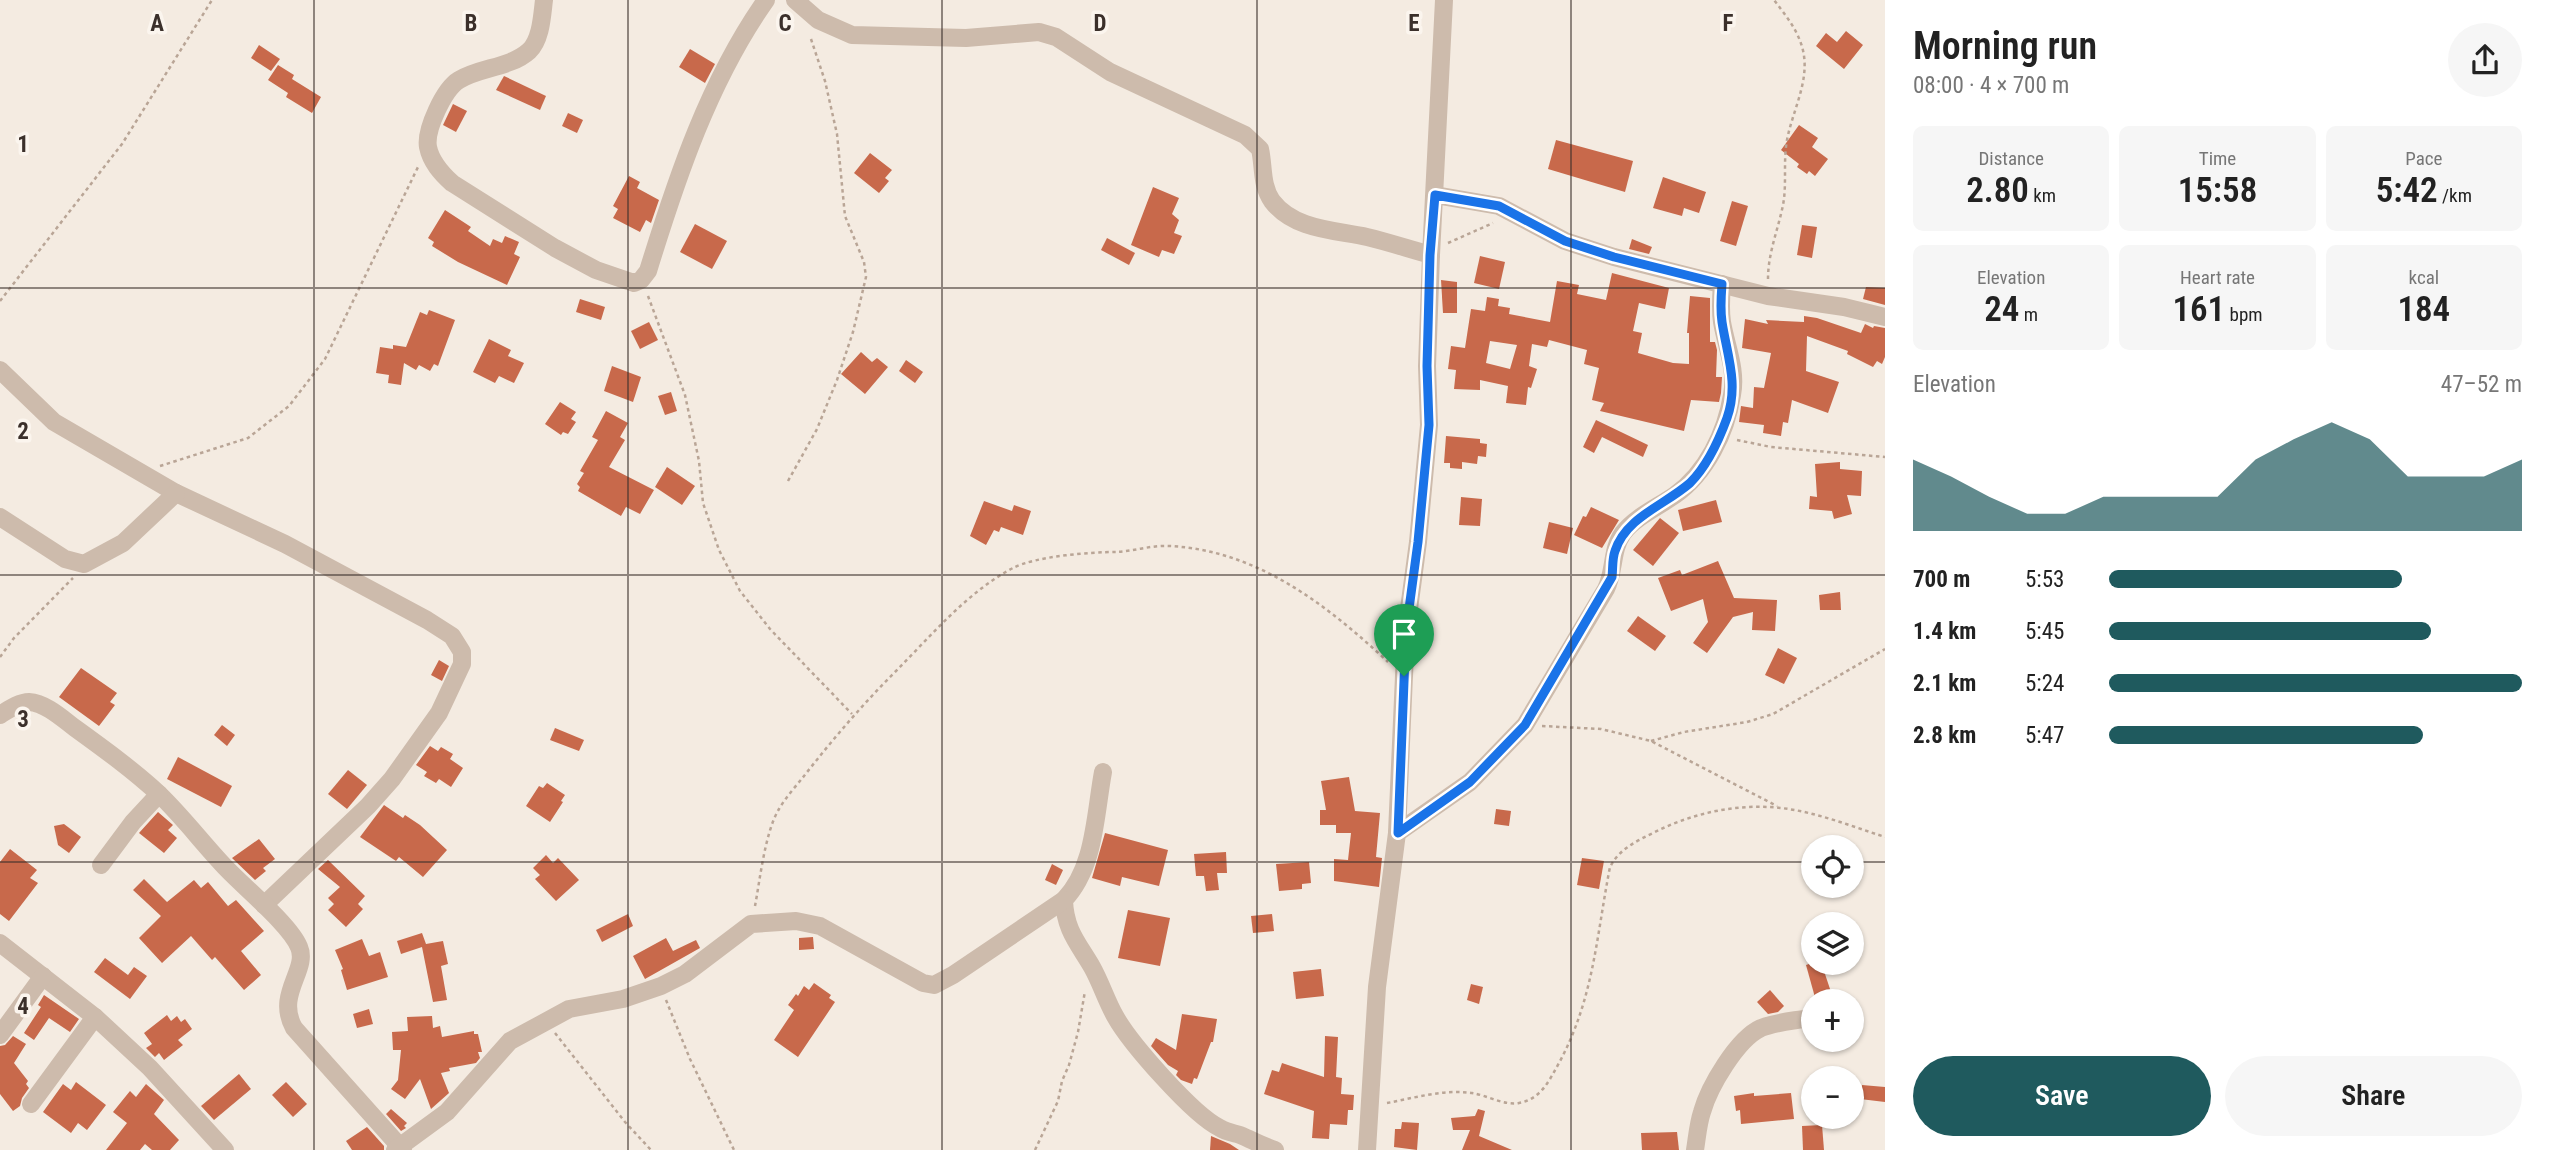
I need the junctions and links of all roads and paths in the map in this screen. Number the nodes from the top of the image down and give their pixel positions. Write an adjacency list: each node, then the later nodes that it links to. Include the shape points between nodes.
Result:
1 (212, 0): 15 (path, via 122,144)
2 (544, 0): 8 (street, via 536,43 522,56 458,80 438,109)
3 (766, 0): 12 (street, via 724,68)
4 (795, 0): 11 (street, via 818,20 852,35 966,38 1039,32 1056,37 1110,72 1245,135 1260,149 1263,183 1273,202 1288,215 1305,224)
5 (1444, 0): 9 (street)
6 (1774, 0): 14 (path, via 1790,21 1805,58 1786,142 1783,203 1768,262)
7 (809, 31): 21 (path, via 837,134 845,216 866,277 837,380)
8 (428, 146): 12 (street, via 438,170 452,183 514,224 596,270 624,281); 20 (path, via 325,359 289,406 248,438)
9 (1435, 195): 10 (street, via 1482,201); 11 (street)
10 (1523, 217): 11 (path, via 1492,223); 13 (street, via 1565,241)
11 (1430, 255): 27 (street, via 1429,425)
12 (642, 280): 29 (path, via 685,395 703,503 719,550 740,591 770,629)
13 (1722, 284): 14 (street); 18 (street, via 1720,305 1733,392)
14 (1768, 296): 16 (street)
15 (0, 301)
16 (1885, 317)
17 (0, 370): 20 (street, via 54,422)
18 (1720, 437): 19 (path, via 1771,447); 30 (street, via 1692,481 1623,533 1615,549 1612,577)
19 (1885, 457)
20 (145, 475): 22 (street)
21 (788, 481)
22 (176, 493): 24 (street, via 123,543); 39 (street, via 285,544 427,620 452,636 462,652 462,664 439,713 392,779)
23 (0, 517): 24 (street, via 65,558)
24 (83, 564): 26 (path)
25 (1885, 649): 31 (path, via 1773,713)
26 (0, 657)
27 (1404, 676): 29 (path, via 1313,599 1257,566 1201,549 1166,545 1065,555 1016,567 978,590); 35 (street)
28 (0, 715): 33 (street, via 29,702 43,707)
29 (852, 715): 40 (path, via 778,810)
30 (1525, 725): 31 (path, via 1601,729); 35 (street, via 1470,782)
31 (1651, 741): 34 (path)
32 (1103, 772): 38 (street, via 1087,863)
33 (159, 794): 37 (street); 39 (street)
34 (1780, 808): 36 (path); 50 (path, via 1720,810 1687,818 1620,851 1610,867 1586,1003 1568,1047 1534,1098 1516,1104 1471,1092 1432,1094)
35 (1398, 833): 50 (street, via 1377,987)
36 (1885, 837)
37 (101, 865)
38 (1063, 900): 40 (street, via 934,985 820,926 796,921); 42 (street, via 1070,930)
39 (264, 905): 51 (street, via 291,935 302,957 286,1007 294,1028)
40 (751, 924): 44 (street, via 685,974)
41 (0, 943): 43 (street)
42 (1092, 966): 55 (path, via 1058,1101); 56 (street, via 1129,1039 1203,1116 1220,1128)
43 (43, 976): 45 (street); 48 (street)
44 (661, 986): 47 (street, via 569,1009); 54 (path)
45 (95, 1017): 49 (street); 52 (street, via 150,1068)
46 (1801, 1020): 58 (street, via 1760,1029 1736,1051 1702,1111)
47 (546, 1022): 51 (street, via 510,1041 447,1112); 53 (path)
48 (0, 1035)
49 (31, 1104)
50 (1370, 1107): 57 (street)
51 (399, 1149)
52 (225, 1150)
53 (651, 1150)
54 (734, 1150)
55 (1035, 1150)
56 (1275, 1150)
57 (1367, 1150)
58 (1695, 1150)

